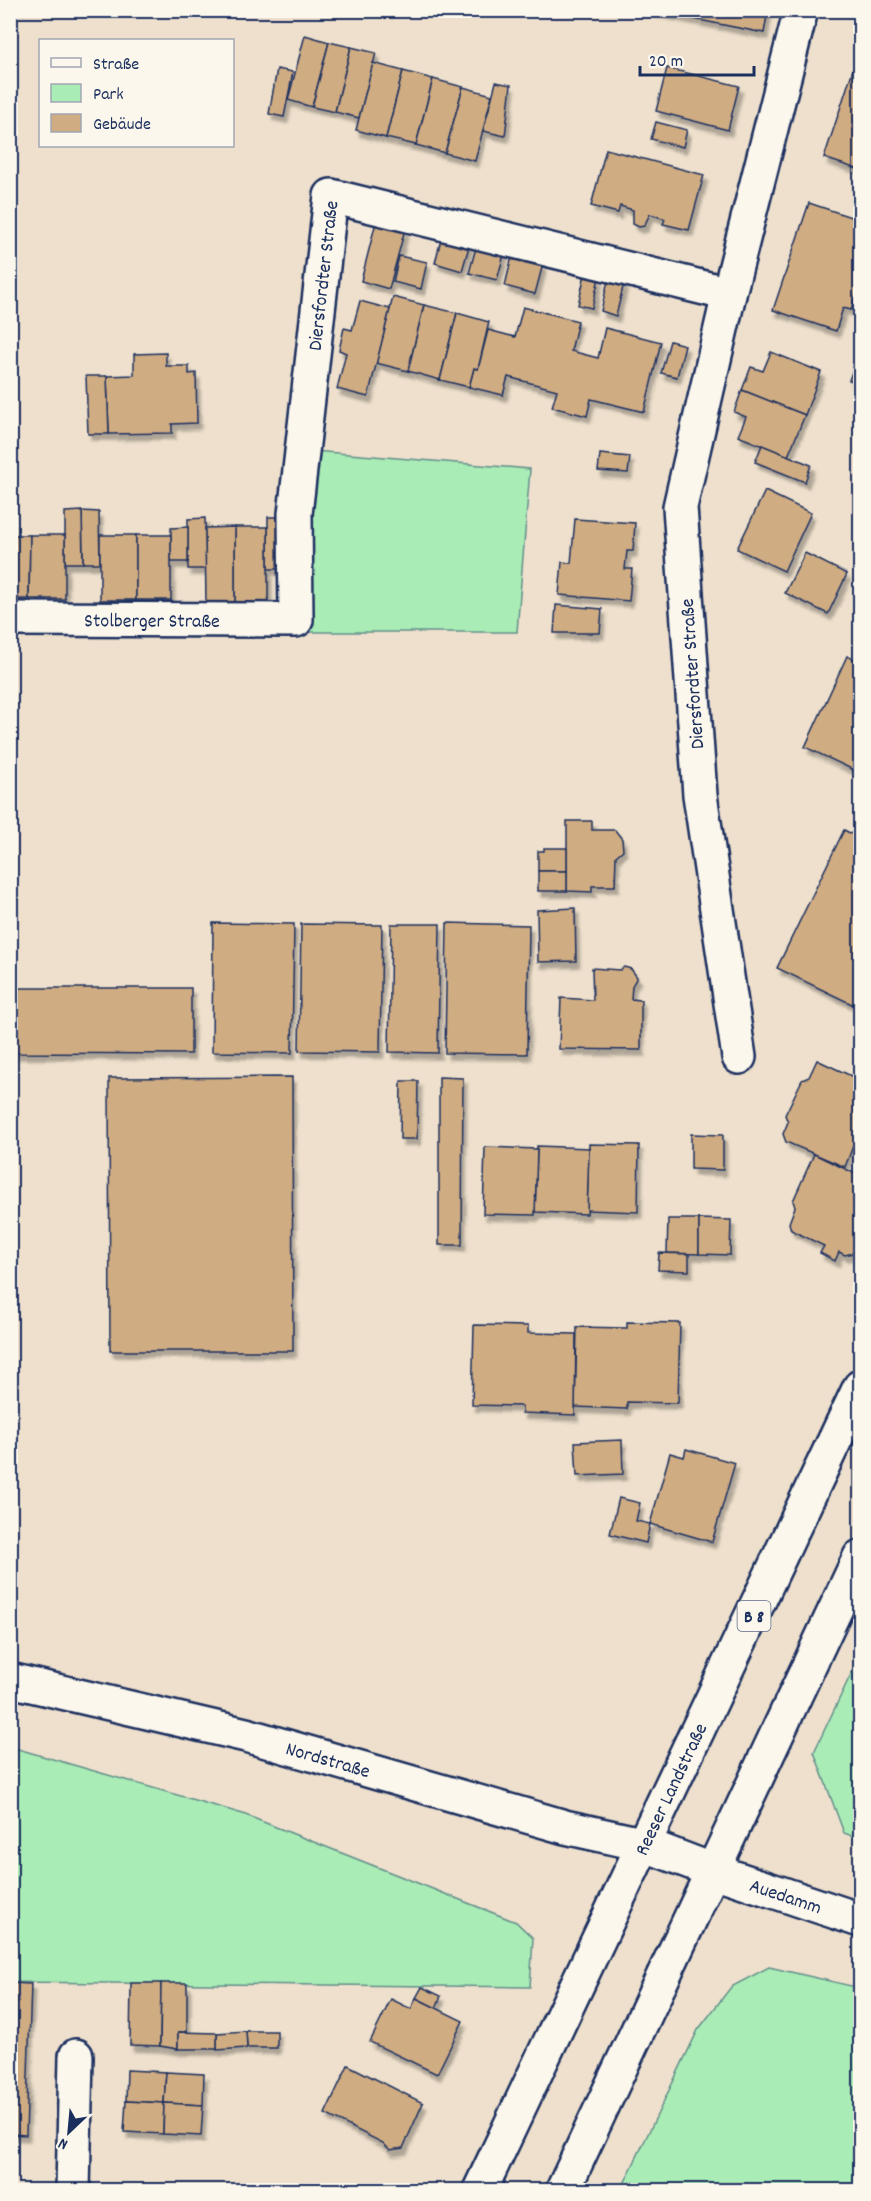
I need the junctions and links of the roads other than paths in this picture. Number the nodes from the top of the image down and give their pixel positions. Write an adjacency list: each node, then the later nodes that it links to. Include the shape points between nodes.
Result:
1 (801, 10): 2 (street, Diersfordter Straße)
2 (729, 294): 4 (street, Diersfordter Straße, via 331,196 295,514); 5 (street, Diersfordter Straße, via 680,507 699,795)
3 (10, 620): 4 (street, Stolberger Straße)
4 (296, 620)
5 (738, 1057)
6 (861, 1387): 9 (street, Reeser Landstraße / B 8)
7 (861, 1557): 10 (street)
8 (10, 1680): 9 (street, Nordstraße, via 246,1735 565,1827)
9 (646, 1845): 10 (street, Nordstraße); 14 (street, Reeser Landstraße / B 8)
10 (714, 1871): 11 (street, Auedamm); 15 (street)
11 (861, 1920)
12 (76, 2056): 13 (street)
13 (73, 2190)
14 (480, 2190)
15 (563, 2190)

